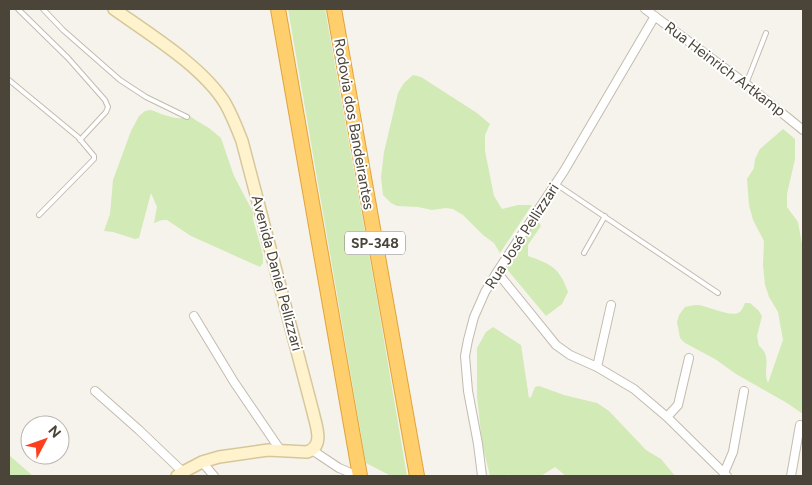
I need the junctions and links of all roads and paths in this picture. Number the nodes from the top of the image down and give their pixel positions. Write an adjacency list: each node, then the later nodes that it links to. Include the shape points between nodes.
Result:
1 (18, 9): 13 (lane, via 68,58 108,106)
2 (43, 9): 11 (lane, via 120,80)
3 (114, 9): 28 (street, Avenida Daniel Pellizzari, via 209,82 235,121 313,412 318,443)
4 (278, 9): 34 (highway)
5 (334, 9): 35 (highway, Rodovia dos Bandeirantes / SP-348)
6 (645, 9): 7 (street, Rua Heinrich Artkamp)
7 (654, 16): 10 (street, Rua Heinrich Artkamp); 14 (street, Rua José Pellizzari)
8 (766, 33): 10 (lane)
9 (9, 80): 13 (lane)
10 (746, 84): 12 (street, Rua Heinrich Artkamp)
11 (187, 117)
12 (803, 130)
13 (80, 140): 15 (lane, via 94,159)
14 (556, 184): 16 (lane); 18 (street, Rua José Pellizzari)
15 (39, 215)
16 (604, 216): 17 (lane); 19 (lane)
17 (584, 253)
18 (497, 272): 23 (street, via 556,345); 36 (street, Rua José Pellizzari, via 474,317 465,356)
19 (718, 293)
20 (611, 305): 23 (street)
21 (194, 316): 29 (street)
22 (689, 358): 26 (street, via 678,405)
23 (597, 367): 26 (street, via 634,389)
24 (95, 391): 31 (street, via 139,430)
25 (744, 391): 32 (street, via 734,452)
26 (668, 416): 32 (street)
27 (800, 424): 37 (street)
28 (312, 450): 29 (street); 34 (street, via 339,468)
29 (281, 451): 30 (street, via 250,452)
30 (202, 462): 31 (street); 33 (street)
31 (180, 474)
32 (726, 475)
33 (214, 476)
34 (359, 476)
35 (417, 476)
36 (482, 476)
37 (792, 476)

